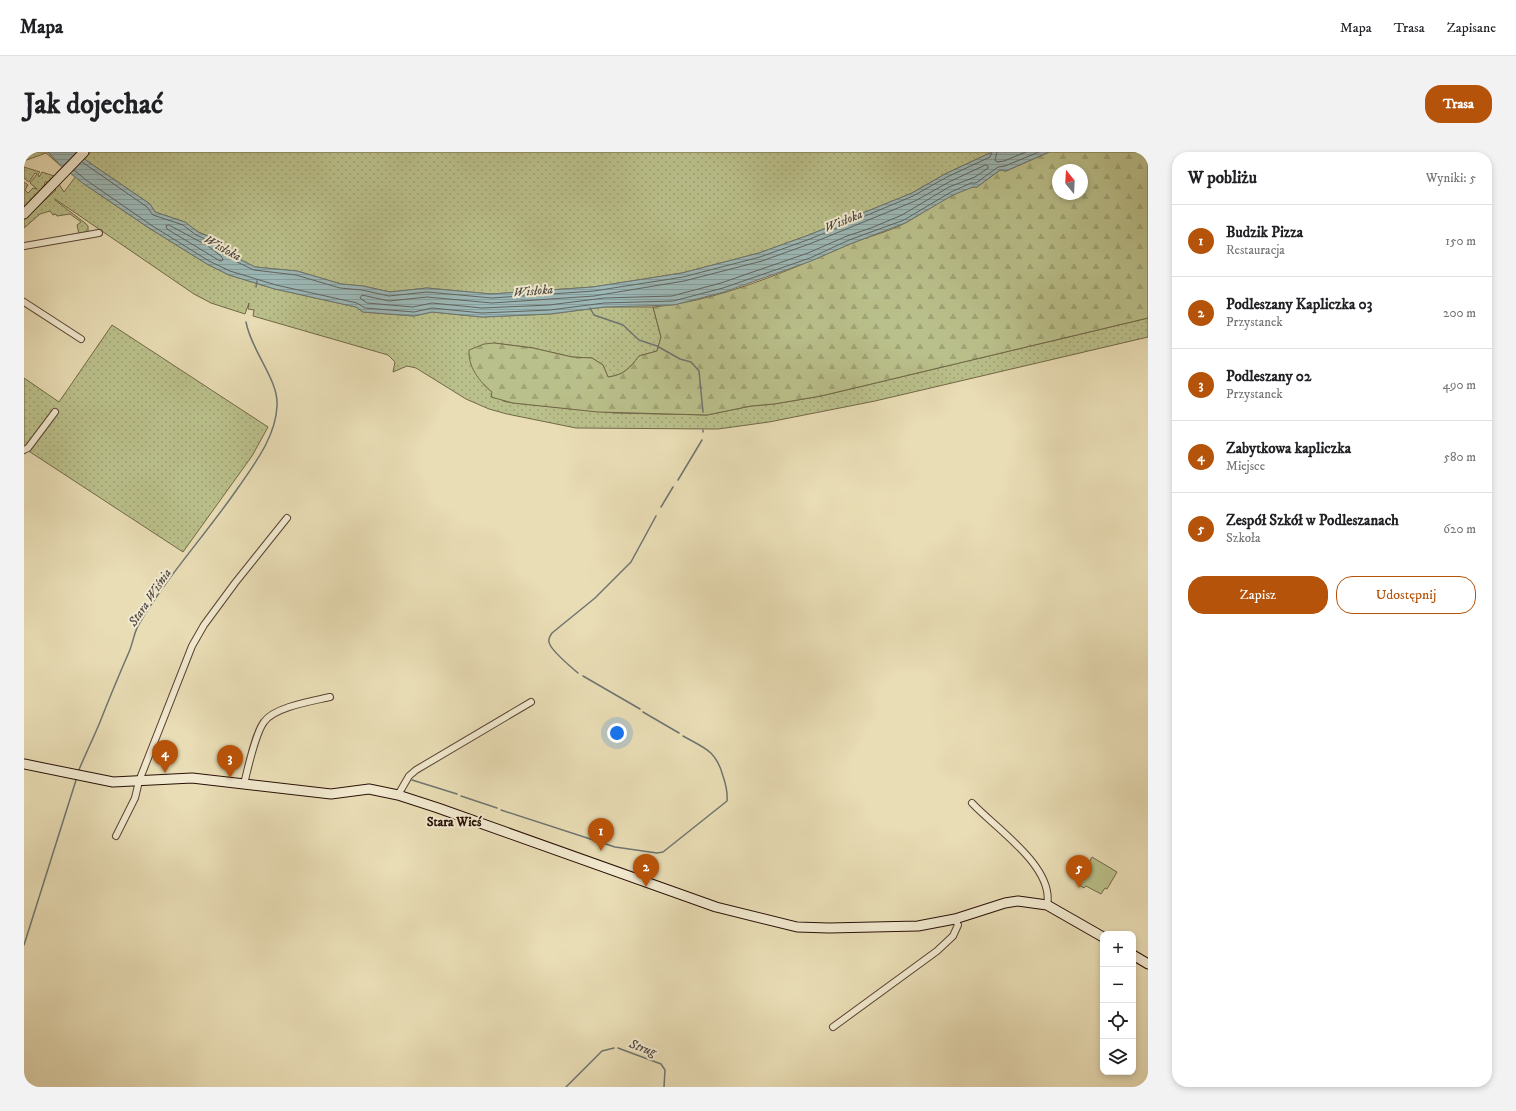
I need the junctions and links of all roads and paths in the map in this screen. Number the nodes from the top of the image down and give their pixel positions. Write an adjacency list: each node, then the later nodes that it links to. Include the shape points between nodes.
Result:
1 (84, 152): 2 (street)
2 (24, 214)
3 (100, 233): 4 (street)
4 (24, 246)
5 (24, 302): 6 (street)
6 (81, 339)
7 (55, 412): 8 (street)
8 (24, 450)
9 (287, 518): 13 (street, via 235,582 192,646)
10 (330, 697): 14 (street, via 275,713 263,722)
11 (531, 702): 15 (street, via 416,770 409,776)
12 (24, 764): 13 (street, via 113,782)
13 (139, 781): 14 (street, via 177,777); 17 (street, via 135,798)
14 (244, 784): 15 (street, via 331,794 369,789)
15 (398, 795): 19 (street, via 686,897 755,917 812,928 918,926)
16 (972, 803): 18 (street, via 983,816 1008,834 1034,864 1043,880)
17 (116, 836)
18 (1046, 905): 19 (street, via 1018,901); 20 (street)
19 (955, 919): 23 (street, via 958,925 954,936)
20 (1100, 935)
21 (1136, 957): 22 (street)
22 (1148, 964)
23 (833, 1027)

